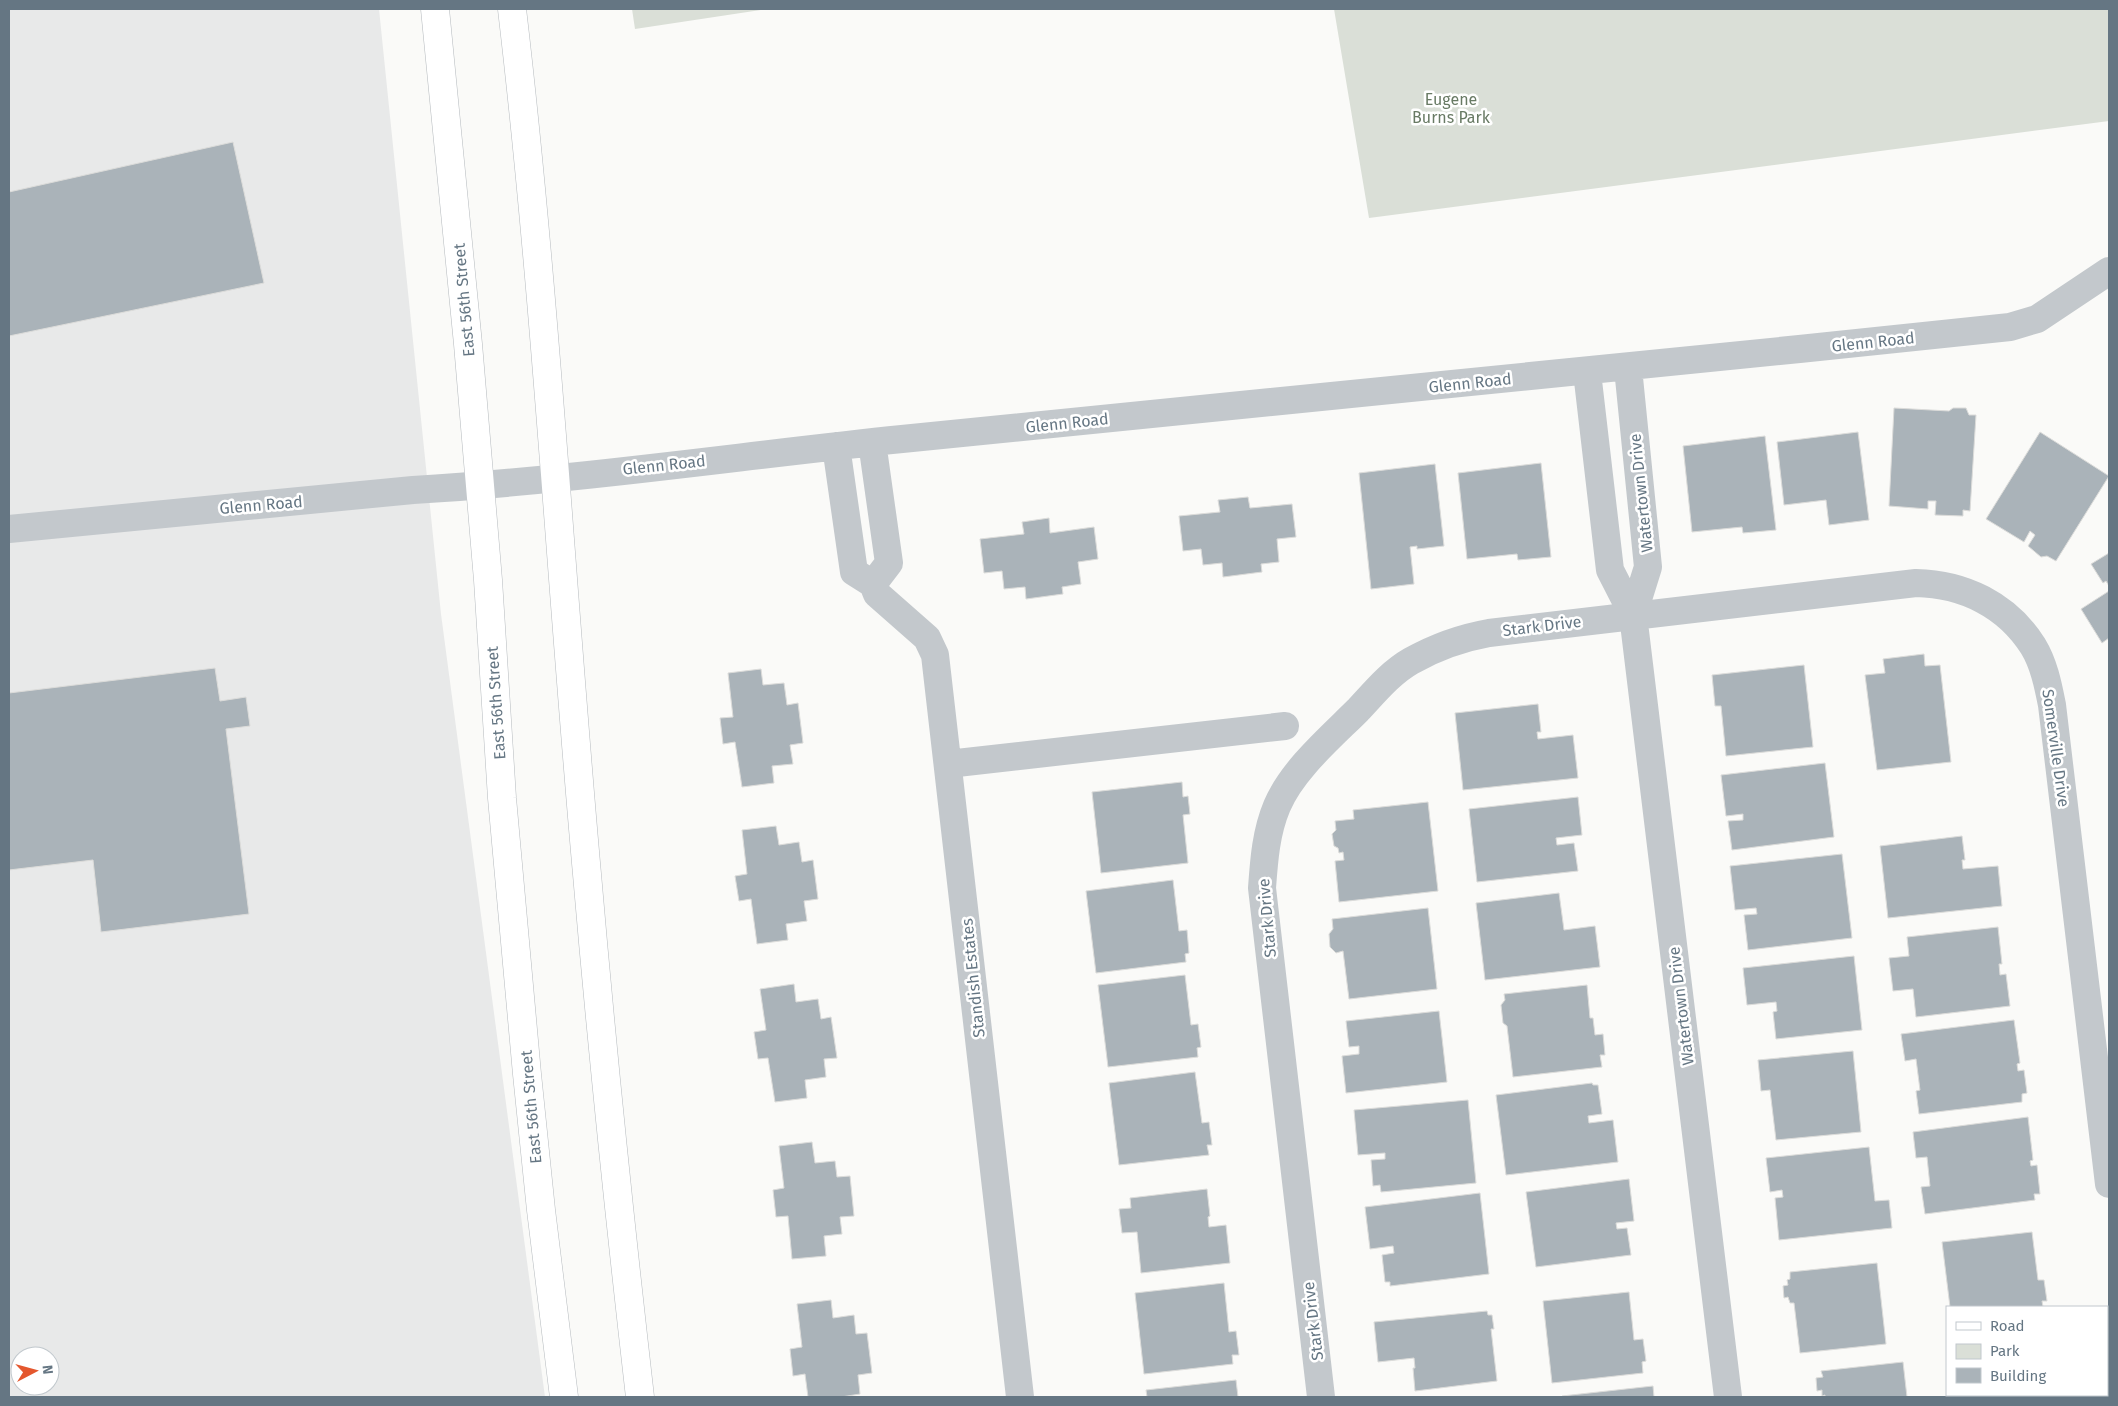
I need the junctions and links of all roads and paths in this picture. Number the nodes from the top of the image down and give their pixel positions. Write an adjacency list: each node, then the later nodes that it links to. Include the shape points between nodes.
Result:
1 (436, 9): 9 (main road, East 56th Street)
2 (512, 9): 8 (main road)
3 (2109, 271): 4 (street, Glenn Road, via 2037,319 2010,327)
4 (1628, 368): 5 (street, Glenn Road); 12 (street, Watertown Drive, via 1648,568)
5 (1587, 372): 6 (street, Glenn Road); 12 (street, Watertown Drive, via 1610,570)
6 (872, 442): 7 (street, Glenn Road); 11 (street, via 889,563)
7 (836, 446): 8 (street, Glenn Road); 11 (street, Standish Estates, via 854,572)
8 (556, 478): 9 (street, Glenn Road); 17 (main road, via 588,882)
9 (480, 486): 10 (street, Glenn Road); 16 (main road, East 56th Street, via 502,798 528,1084)
10 (9, 529)
11 (873, 584): 14 (street, Standish Estates, via 876,594 927,638 935,655)
12 (1633, 616): 15 (street, Somerville Drive, via 1928,583 1951,586 1984,600 2003,612 2022,632 2039,660 2052,705); 19 (street, Stark Drive, via 1489,633 1463,638 1432,650 1399,670 1380,687 1314,754 1278,805 1267,837 1262,888); 20 (street, Watertown Drive)
13 (1286, 726): 14 (street)
14 (948, 764): 18 (street, Standish Estates)
15 (2109, 1184)
16 (564, 1397)
17 (640, 1397)
18 (1020, 1397)
19 (1322, 1397)
20 (1728, 1397)

